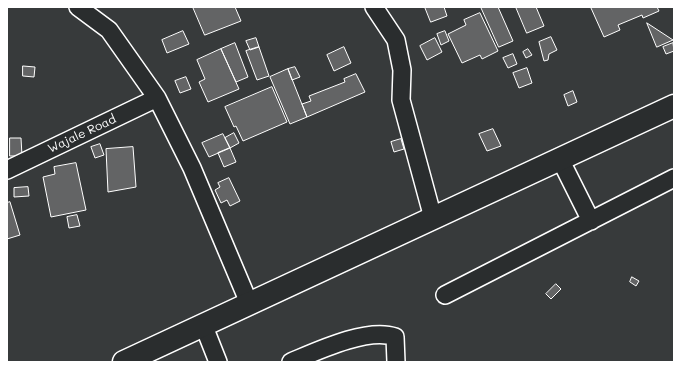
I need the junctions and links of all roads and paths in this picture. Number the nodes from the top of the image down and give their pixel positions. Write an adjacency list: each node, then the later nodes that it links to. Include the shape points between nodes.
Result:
1 (78, 7): 3 (street, via 109,30)
2 (374, 7): 8 (street, via 396,40 402,70 401,100)
3 (157, 98): 6 (street, Wajale Road); 11 (street, via 192,168)
4 (674, 106): 5 (highway)
5 (560, 159): 8 (highway); 9 (street)
6 (7, 170)
7 (674, 178): 9 (street)
8 (433, 218): 11 (highway)
9 (590, 221): 10 (street)
10 (445, 295)
11 (249, 303): 12 (highway)
12 (203, 324): 13 (highway); 14 (street)
13 (124, 362)
14 (218, 362)
15 (291, 362): 16 (street, via 322,349 371,334 395,337)
16 (396, 362)

